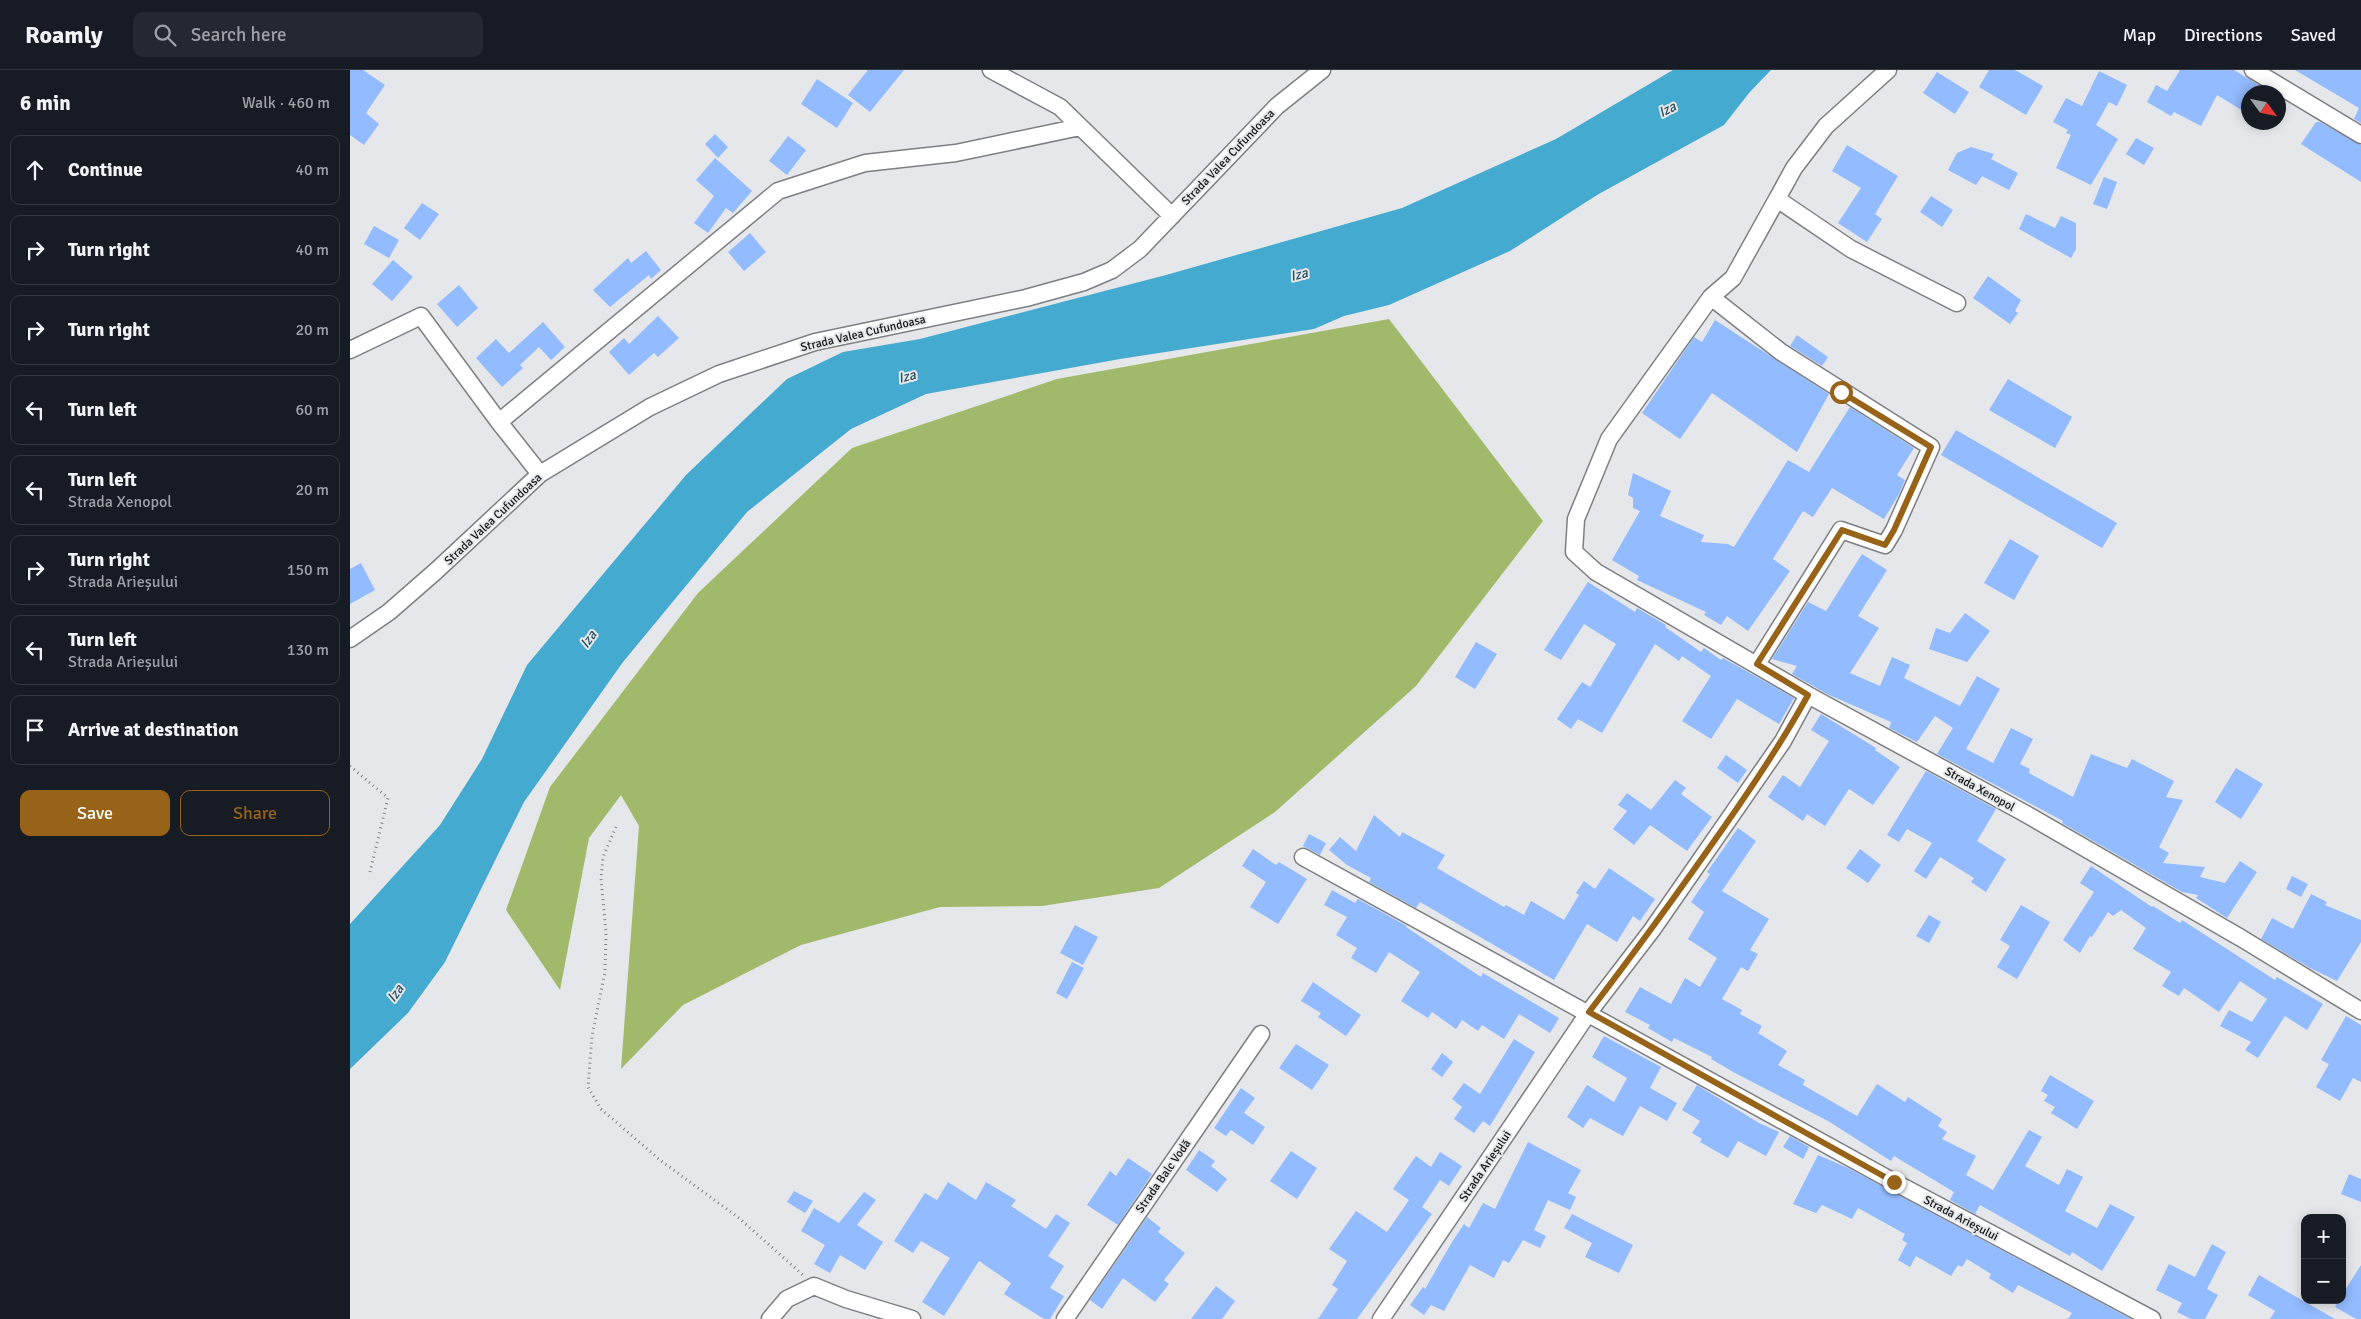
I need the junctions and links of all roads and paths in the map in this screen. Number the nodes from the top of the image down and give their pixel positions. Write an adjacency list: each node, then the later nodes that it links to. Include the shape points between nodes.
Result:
1 (991, 70): 5 (street, via 1060,107)
2 (1322, 70): 8 (street, Strada Valea Cufundoasa, via 1277,106)
3 (1888, 70): 7 (street, via 1826,126 1794,168)
4 (2253, 70): 6 (street)
5 (1080, 128): 8 (street); 12 (street, via 956,153 865,163 778,191)
6 (2361, 135)
7 (1777, 199): 9 (street, via 1733,278); 10 (street, via 1850,249)
8 (1172, 216): 13 (street, Strada Valea Cufundoasa, via 1140,249 1112,270 1084,282 1026,298 815,342 719,374 650,407)
9 (1711, 298): 15 (street, Strada Xenopol, via 1609,439 1576,519 1574,552 1596,572); 15 (street, via 1781,352 1931,447 1885,545 1842,530)
10 (1957, 303)
11 (350, 350): 12 (street, via 421,316)
12 (499, 422): 13 (street)
13 (540, 474): 14 (street, Strada Valea Cufundoasa, via 390,612)
14 (350, 639)
15 (1757, 664): 16 (street, Strada Xenopol)
16 (1808, 695): 21 (street, Strada Xenopol, via 2026,814); 22 (street, Strada Arieșului, via 1783,741 1652,930)
17 (350, 766): 20 (path, via 388,798)
18 (616, 827): 24 (path, via 603,857 605,972 592,1036 588,1087 601,1109 660,1160 739,1218)
19 (1303, 857): 22 (street, Strada Arieșului)
20 (370, 872)
21 (2361, 1011)
22 (1589, 1012): 28 (street, Strada Arieșului); 29 (street, Strada Arieșului, via 1894,1182)
23 (1261, 1034): 27 (street, Strada Balc Vodă)
24 (814, 1286): 25 (street, via 787,1299); 26 (street)
25 (770, 1319)
26 (912, 1319)
27 (1064, 1319)
28 (1381, 1319)
29 (2152, 1319)

